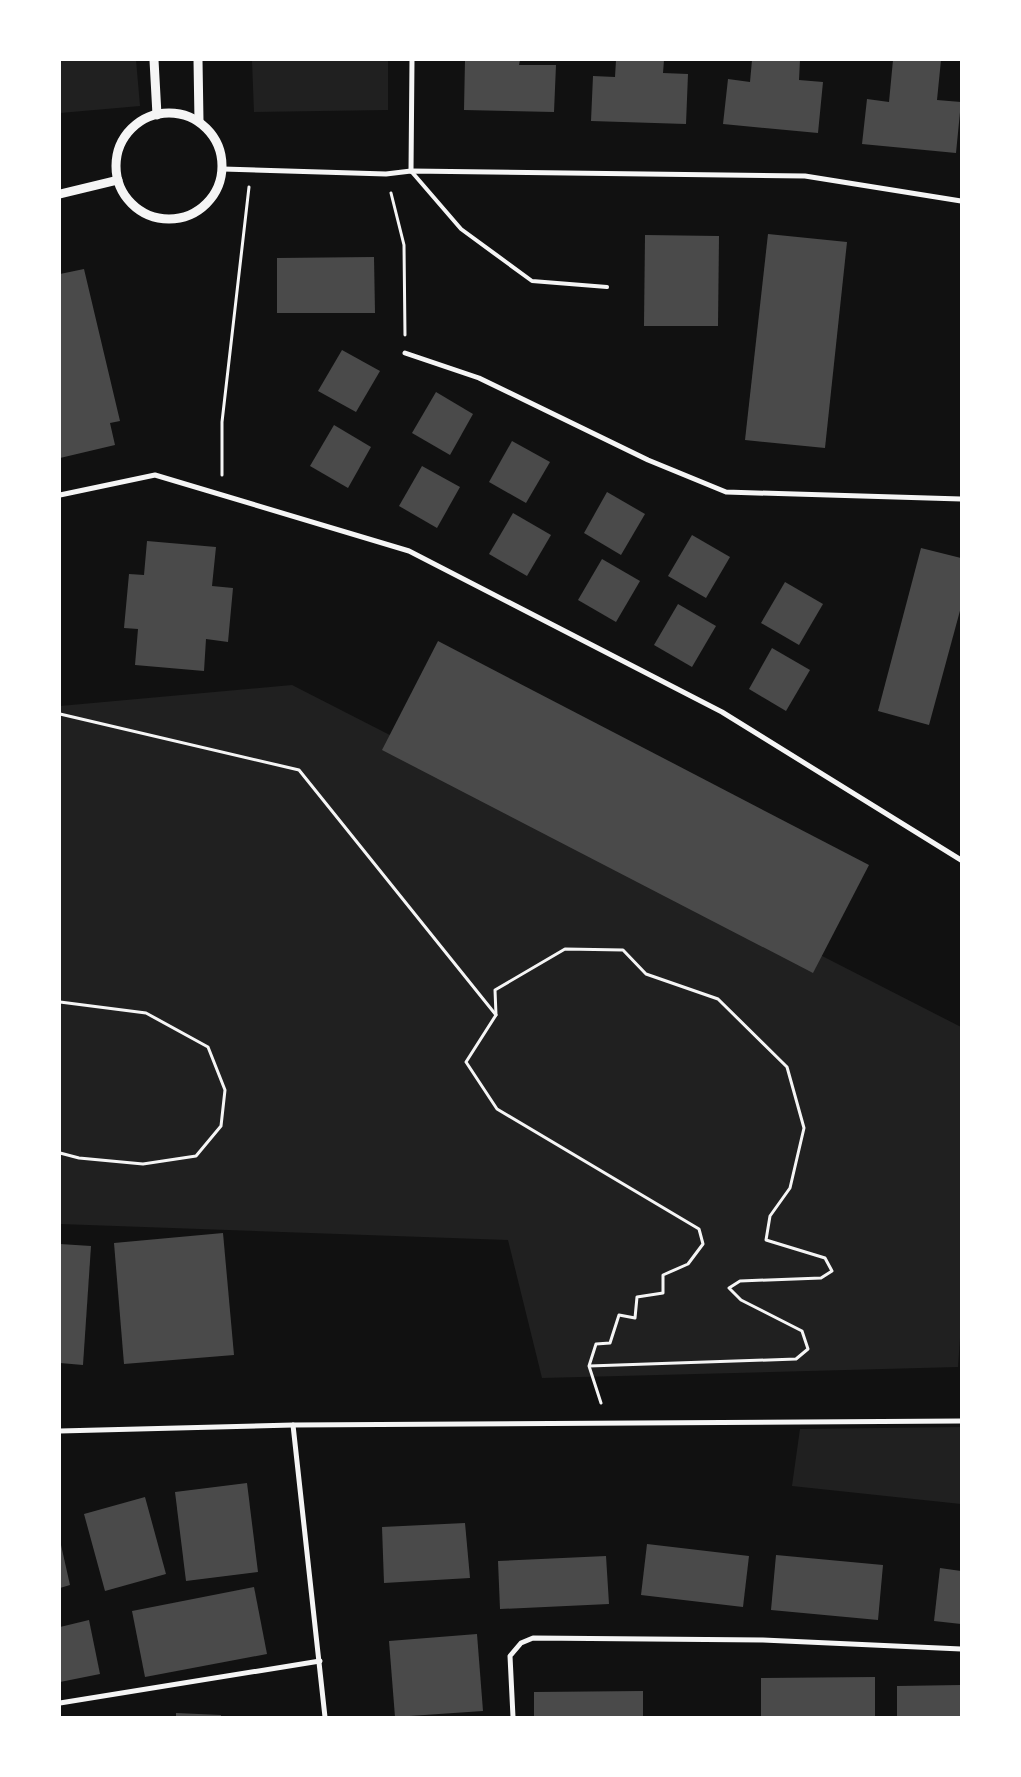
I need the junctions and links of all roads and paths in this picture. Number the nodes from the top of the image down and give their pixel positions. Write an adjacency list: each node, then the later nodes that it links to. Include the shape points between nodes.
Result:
1 (154, 60): 4 (street)
2 (198, 60): 5 (street)
3 (412, 60): 8 (street)
4 (157, 115): 5 (street, via 183,114); 10 (street, via 135,125 124,138 117,153)
5 (199, 121): 6 (street, via 220,147)
6 (223, 168): 7 (street); 10 (street, via 221,182 212,198 199,212 182,219 163,220 145,214 130,204)
7 (251, 169): 9 (street); 16 (path, via 222,422)
8 (412, 171): 9 (street); 12 (street, via 805,176); 13 (lane, via 461,229 532,281)
9 (386, 174): 14 (path, via 404,245)
10 (118, 180): 11 (street)
11 (60, 194)
12 (961, 201)
13 (608, 287)
14 (405, 353): 17 (street, via 479,378 648,460 726,492)
15 (60, 495): 16 (street, via 155,475)
16 (222, 495): 19 (street, via 409,551 722,712)
17 (961, 499)
18 (60, 714): 21 (path, via 299,770)
19 (961, 860)
20 (60, 1002): 22 (path, via 146,1013 208,1047 225,1090 221,1126 196,1156 143,1164)
21 (496, 1015): 23 (path, via 466,1062 497,1110 698,1229 703,1244 688,1264 663,1275 663,1292 637,1297 635,1318 619,1314 610,1343 596,1344); 23 (path, via 496,990 565,949 623,950 646,974 718,999 787,1067 804,1128 790,1188 770,1216 766,1240 825,1258 832,1272 820,1278 740,1281 729,1288 741,1300 802,1332 808,1349 796,1359)
22 (60, 1153)
23 (590, 1366): 25 (path)
24 (961, 1421): 25 (street)
25 (606, 1422): 26 (street)
26 (293, 1425): 27 (street); 29 (street)
27 (60, 1431)
28 (961, 1649): 32 (street, via 763,1640 533,1638 521,1642 510,1656)
29 (320, 1662): 30 (street); 31 (street)
30 (60, 1703)
31 (325, 1717)
32 (513, 1717)

